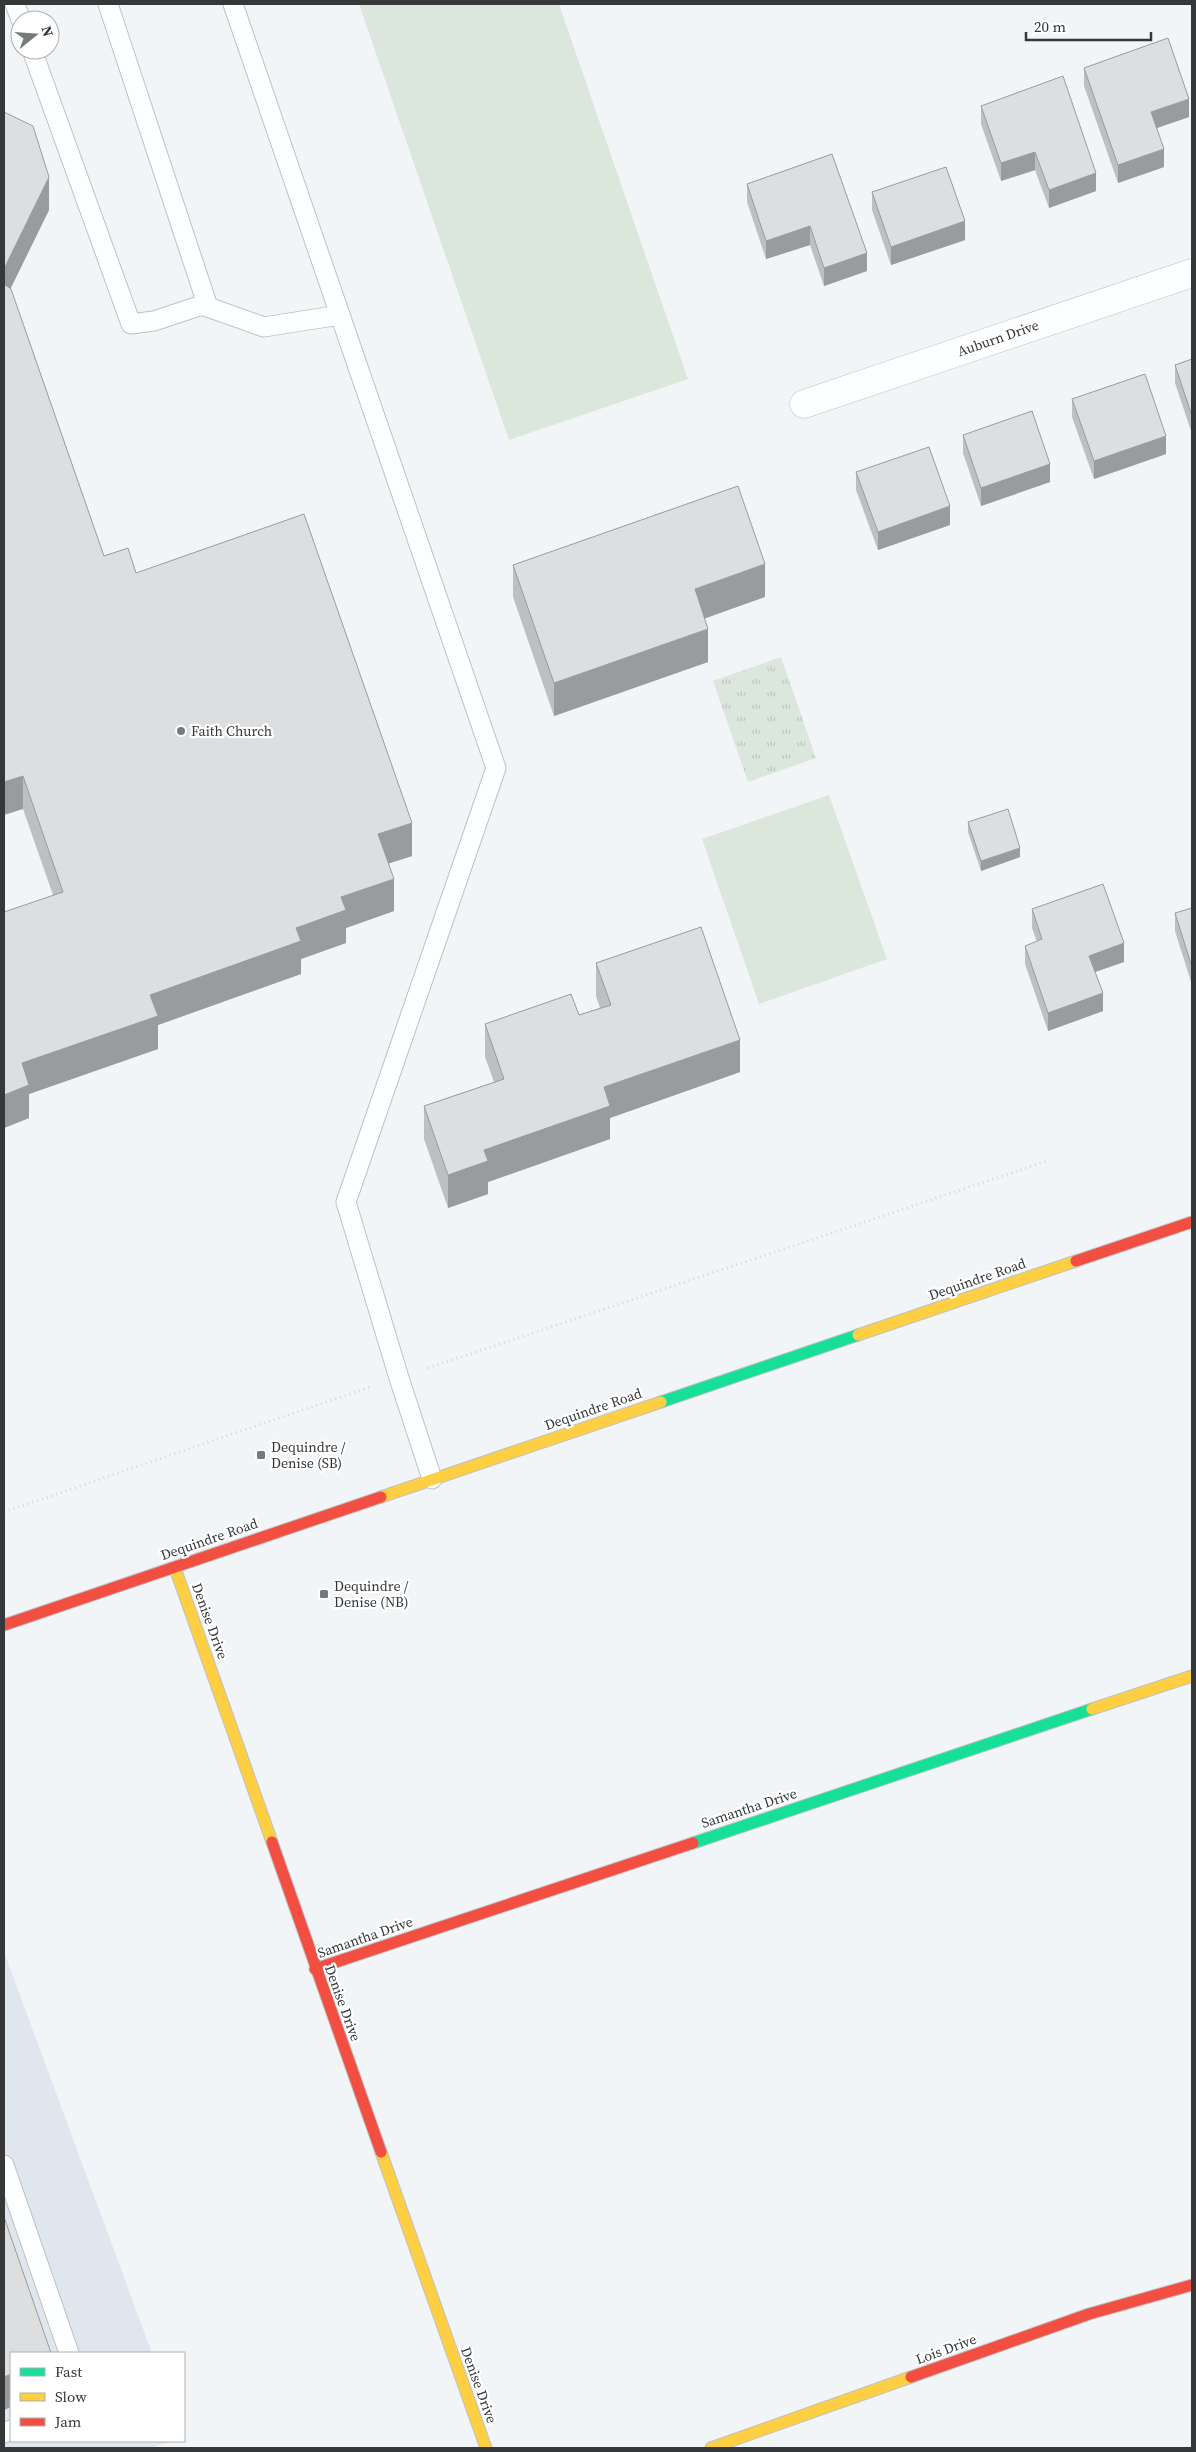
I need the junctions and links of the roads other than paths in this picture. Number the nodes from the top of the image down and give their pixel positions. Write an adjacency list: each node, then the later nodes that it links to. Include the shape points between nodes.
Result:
1 (108, 4): 5 (lane)
2 (233, 4): 6 (lane)
3 (36, 60): 5 (lane, via 131,324 154,321 202,305)
4 (1192, 273): 7 (street, Auburn Drive)
5 (208, 307): 6 (lane, via 264,327)
6 (340, 315): 9 (lane, via 496,768 346,1202)
7 (804, 404)
8 (1192, 1222): 9 (street, Dequindre Road)
9 (432, 1479): 10 (street, Dequindre Road)
10 (175, 1568): 11 (street, Dequindre Road); 13 (street, Denise Drive)
11 (4, 1625)
12 (1192, 1676): 13 (street, Samantha Drive)
13 (315, 1969): 17 (street, Denise Drive)
14 (4, 2165): 16 (lane)
15 (1192, 2285): 18 (street, Lois Drive, via 1089,2314)
16 (69, 2352)
17 (486, 2448)
18 (711, 2448)

